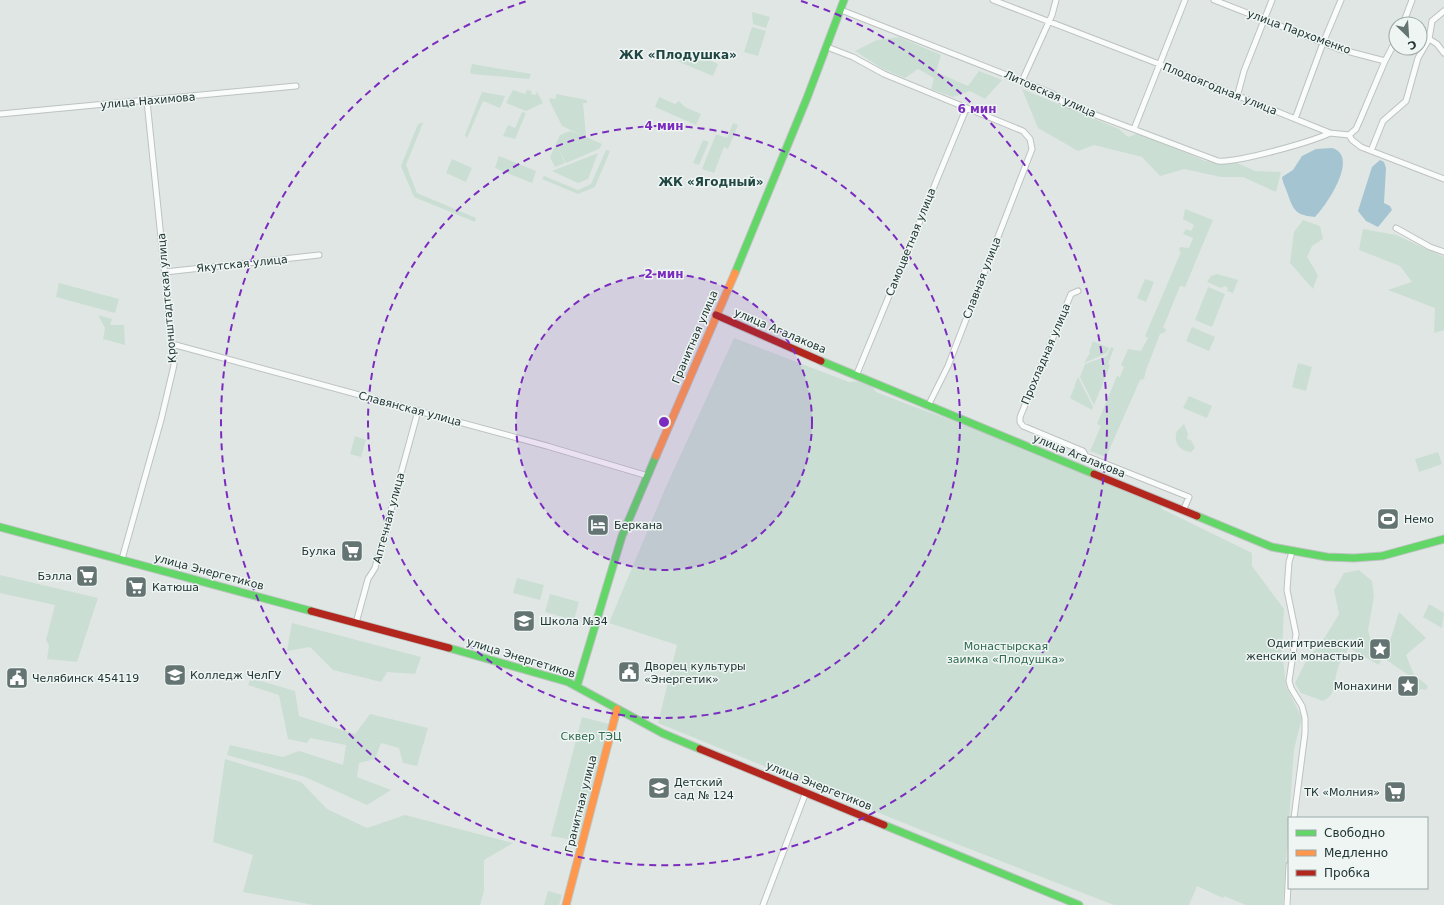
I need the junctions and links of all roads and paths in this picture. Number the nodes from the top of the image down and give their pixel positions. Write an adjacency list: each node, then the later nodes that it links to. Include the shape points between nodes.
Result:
1 (844, 0): 9 (street, Гранитная улица)
2 (994, 0): 13 (street, Плодоягодная улица)
3 (1056, 0): 13 (street)
4 (1185, 0): 20 (street)
5 (1214, 0): 12 (street, улица Пархоменко)
6 (1272, 0): 12 (street)
7 (1341, 0): 15 (street)
8 (1412, 0): 11 (street)
9 (841, 10): 16 (street, Гранитная улица); 21 (street, Литовская улица)
10 (1444, 10): 14 (street, via 1432,21)
11 (1406, 16)
12 (1264, 21): 15 (street, улица Пархоменко); 23 (street, via 1244,71)
13 (1049, 22): 20 (street, Плодоягодная улица); 21 (street)
14 (1429, 39): 17 (street); 31 (street, via 1418,58 1406,101 1383,121)
15 (1323, 43): 19 (street, улица Пархоменко); 27 (street)
16 (827, 47): 25 (street); 38 (street, Гранитная улица)
17 (1444, 53)
18 (1388, 55): 19 (street)
19 (1385, 61): 30 (street, via 1356,130)
20 (1159, 64): 23 (street, Плодоягодная улица); 28 (street)
21 (1022, 81): 28 (street, Литовская улица, via 1053,94 1064,103)
22 (296, 86): 24 (street, улица Нахимова)
23 (1237, 97): 27 (street, Плодоягодная улица)
24 (147, 101): 26 (street, улица Нахимова); 36 (street, Кронштадтская улица)
25 (966, 109): 40 (street, Самоцветная улица); 41 (street, Славная улица, via 1023,131 1030,139 1032,149 948,366)
26 (0, 114)
27 (1295, 119): 29 (street, Плодоягодная улица)
28 (1134, 129): 29 (street, Литовская улица, via 1224,162 1274,151)
29 (1330, 133): 30 (street, Плодоягодная улица)
30 (1350, 135): 31 (street, via 1356,144)
31 (1371, 151): 32 (street)
32 (1444, 179)
33 (1396, 228): 34 (street)
34 (1444, 252)
35 (319, 255): 36 (street, Якутская улица)
36 (165, 272): 39 (street, Кронштадтская улица)
37 (1078, 291): 44 (street, Прохладная улица, via 1071,294 1020,422 1023,426 1083,451 1086,456 1189,497)
38 (716, 315): 40 (street, улица Агалакова); 43 (street, Гранитная улица)
39 (172, 344): 42 (street, Славянская улица); 48 (street, Кронштадтская улица, via 174,370)
40 (856, 376): 41 (street, улица Агалакова)
41 (928, 406): 44 (street, улица Агалакова)
42 (418, 411): 43 (street, Славянская улица); 49 (street, Аптечная улица, via 375,568 368,579)
43 (648, 476): 50 (street, Гранитная улица, via 622,536)
44 (1182, 511): 47 (street, улица Агалакова)
45 (0, 527): 48 (street, улица Энергетиков)
46 (1444, 539): 47 (street, улица Агалакова, via 1397,553 1366,558 1322,557)
47 (1292, 552): 53 (street, via 1287,590 1296,634 1289,681 1302,706 1305,718)
48 (122, 560): 49 (street, улица Энергетиков)
49 (356, 623): 50 (street, улица Энергетиков)
50 (577, 686): 51 (street, улица Энергетиков)
51 (618, 709): 52 (street, улица Энергетиков, via 662,733); 55 (street, Гранитная улица)
52 (806, 792): 56 (street); 57 (street, улица Энергетиков)
53 (1294, 817)
54 (1288, 885): 58 (street)
55 (566, 905)
56 (763, 905)
57 (1079, 905)
58 (1287, 905)

